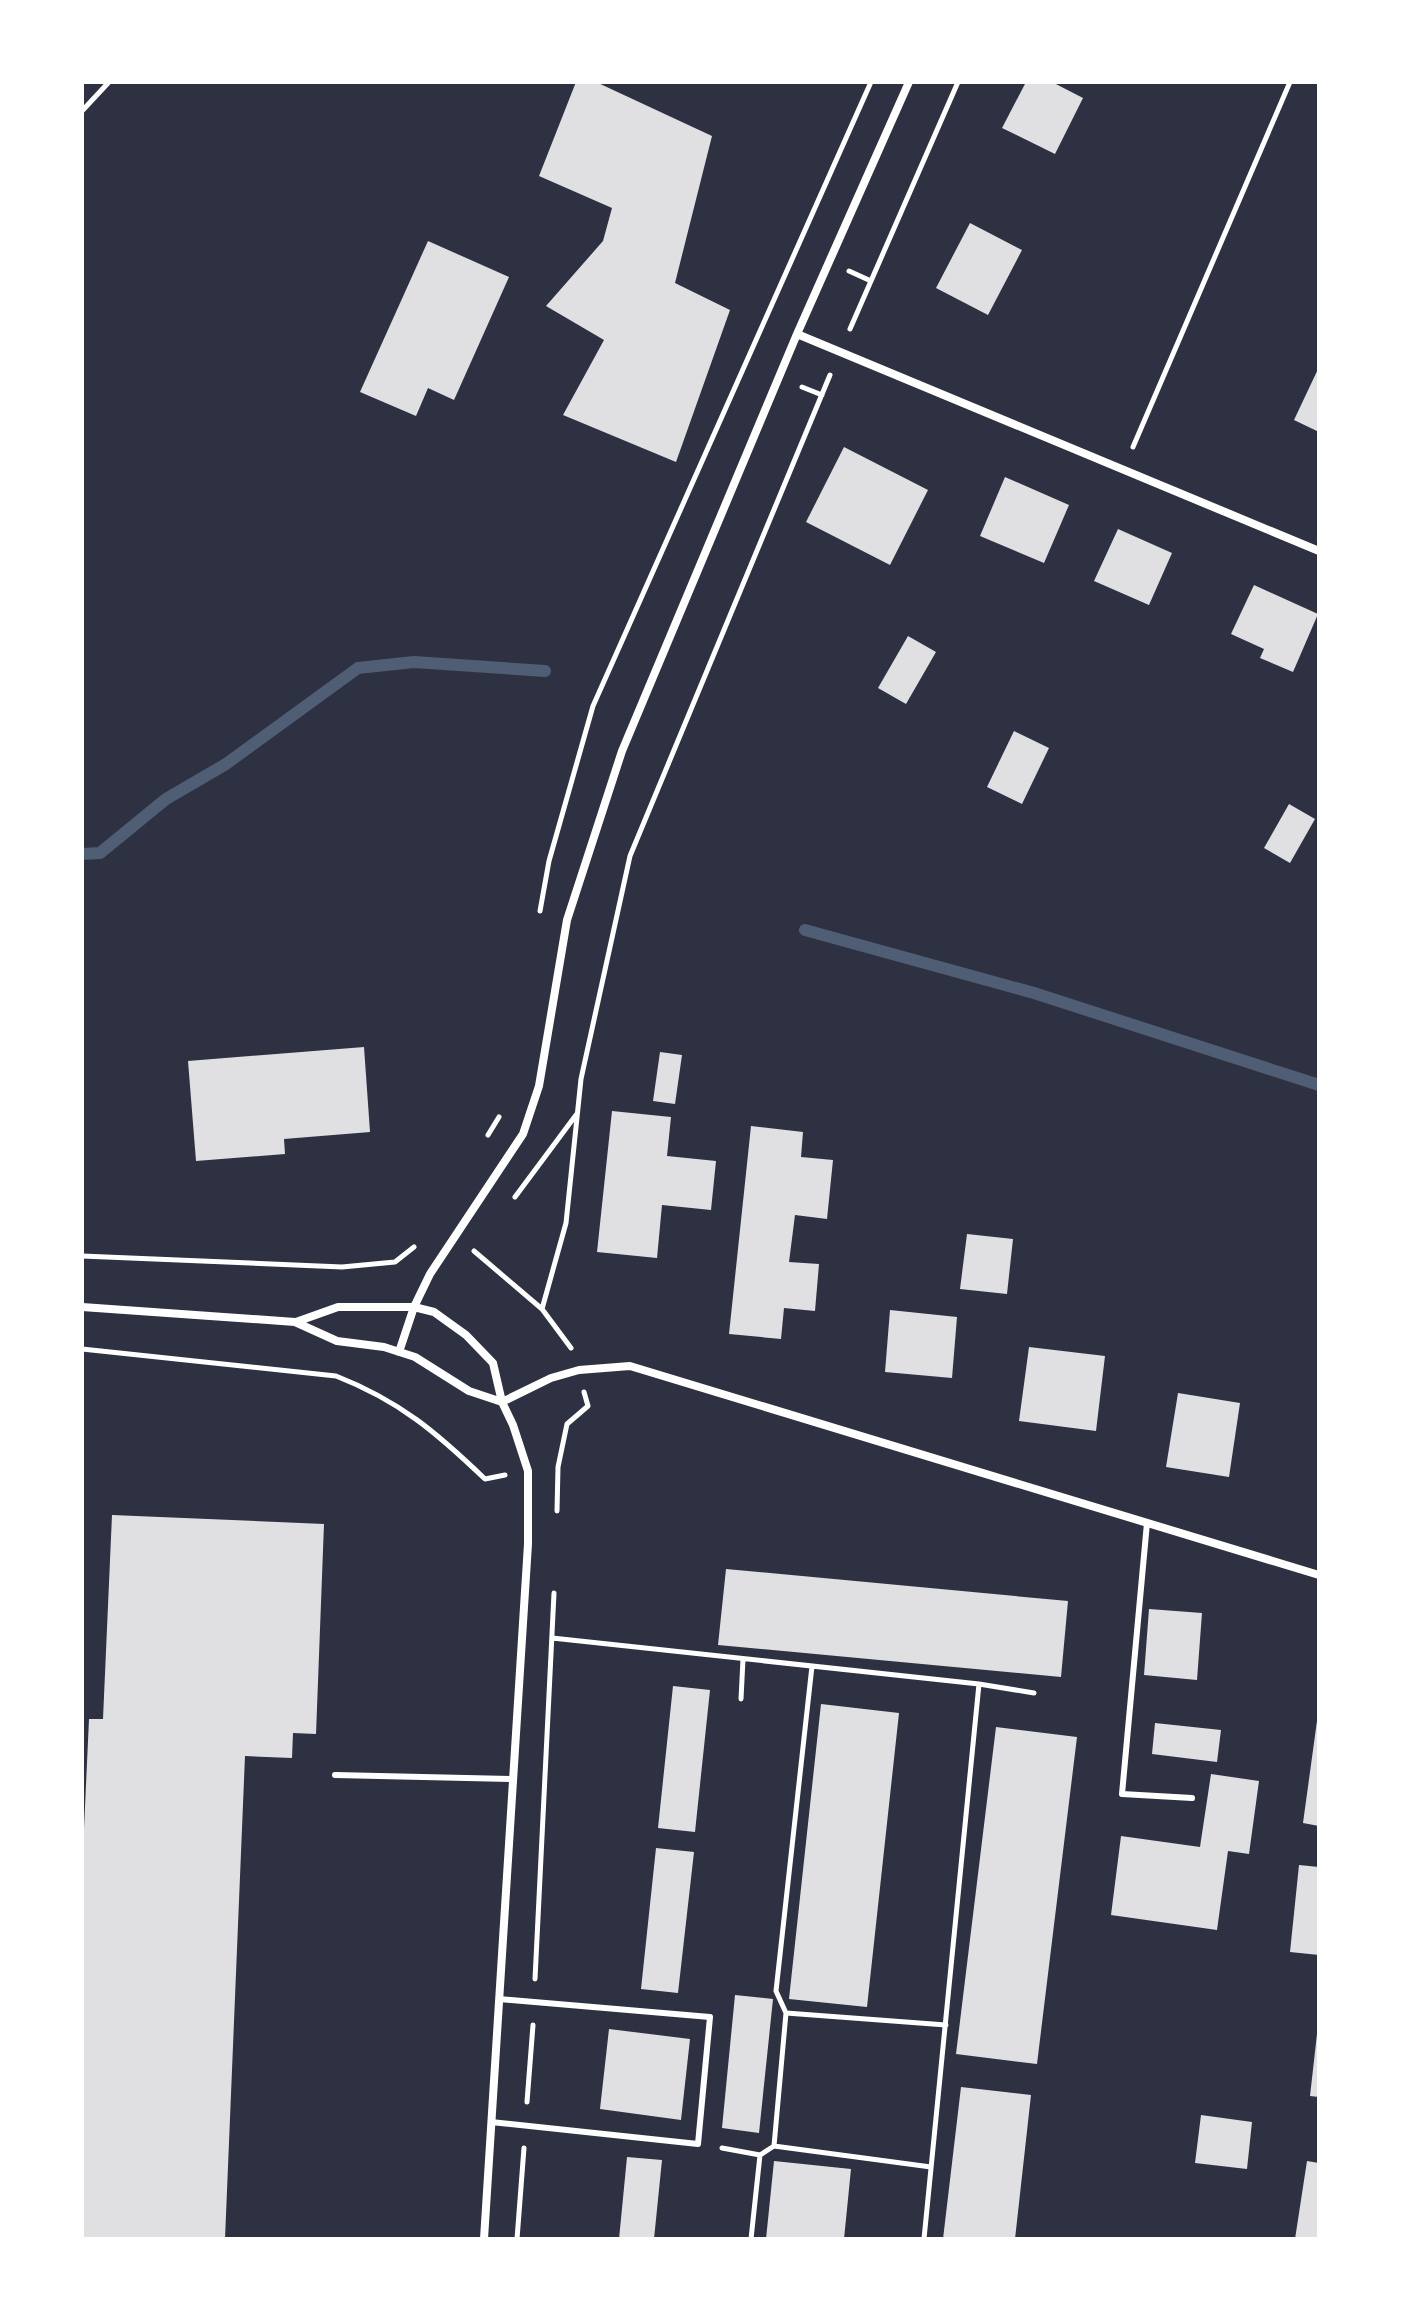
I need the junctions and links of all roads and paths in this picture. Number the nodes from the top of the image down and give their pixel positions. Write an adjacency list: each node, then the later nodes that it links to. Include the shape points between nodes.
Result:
1 (109, 82): 6 (path)
2 (871, 82): 11 (path, via 593,706 549,861)
3 (909, 82): 7 (street)
4 (958, 82): 8 (path)
5 (1290, 82): 9 (path)
6 (82, 111)
7 (797, 334): 8 (street); 21 (street, via 622,751 567,920 539,1086 523,1134 445,1250)
8 (840, 352): 9 (street); 13 (path, via 630,856)
9 (1123, 469): 10 (street)
10 (1319, 551)
11 (538, 924)
12 (501, 1114): 14 (path)
13 (577, 1114): 15 (path); 22 (path, via 566,1223)
14 (486, 1139)
15 (512, 1202)
16 (484, 1239): 18 (path)
17 (418, 1243): 19 (path, via 395,1262 342,1267)
18 (475, 1252)
19 (82, 1256)
20 (82, 1307): 23 (street)
21 (414, 1307): 23 (street, via 338,1307); 25 (street); 26 (street, via 434,1312 493,1363)
22 (542, 1309)
23 (295, 1322): 25 (street, via 337,1341)
24 (82, 1349): 28 (path, via 336,1376 373,1390 437,1433 485,1479)
25 (399, 1352): 26 (street, via 469,1391)
26 (502, 1402): 28 (street); 29 (street, via 579,1370 630,1366)
27 (558, 1467): 28 (path)
28 (528, 1471): 38 (street)
29 (1147, 1523): 30 (street); 39 (lane, via 1122,1794)
30 (1319, 1575)
31 (552, 1638): 32 (path)
32 (743, 1659): 33 (path); 36 (path)
33 (812, 1666): 34 (path); 41 (path, via 776,1991)
34 (979, 1684): 35 (path); 42 (path)
35 (1034, 1693)
36 (741, 1699)
37 (335, 1775): 38 (lane)
38 (513, 1779): 40 (street)
39 (1192, 1798)
40 (499, 1999): 43 (street); 44 (lane, via 710,2017)
41 (786, 2013): 42 (path); 45 (path)
42 (946, 2025): 47 (path)
43 (491, 2122): 44 (lane); 48 (street)
44 (698, 2144): 46 (path)
45 (774, 2146): 46 (path); 47 (path)
46 (760, 2155): 49 (path)
47 (931, 2167): 50 (path)
48 (484, 2239)
49 (751, 2239)
50 (924, 2239)

